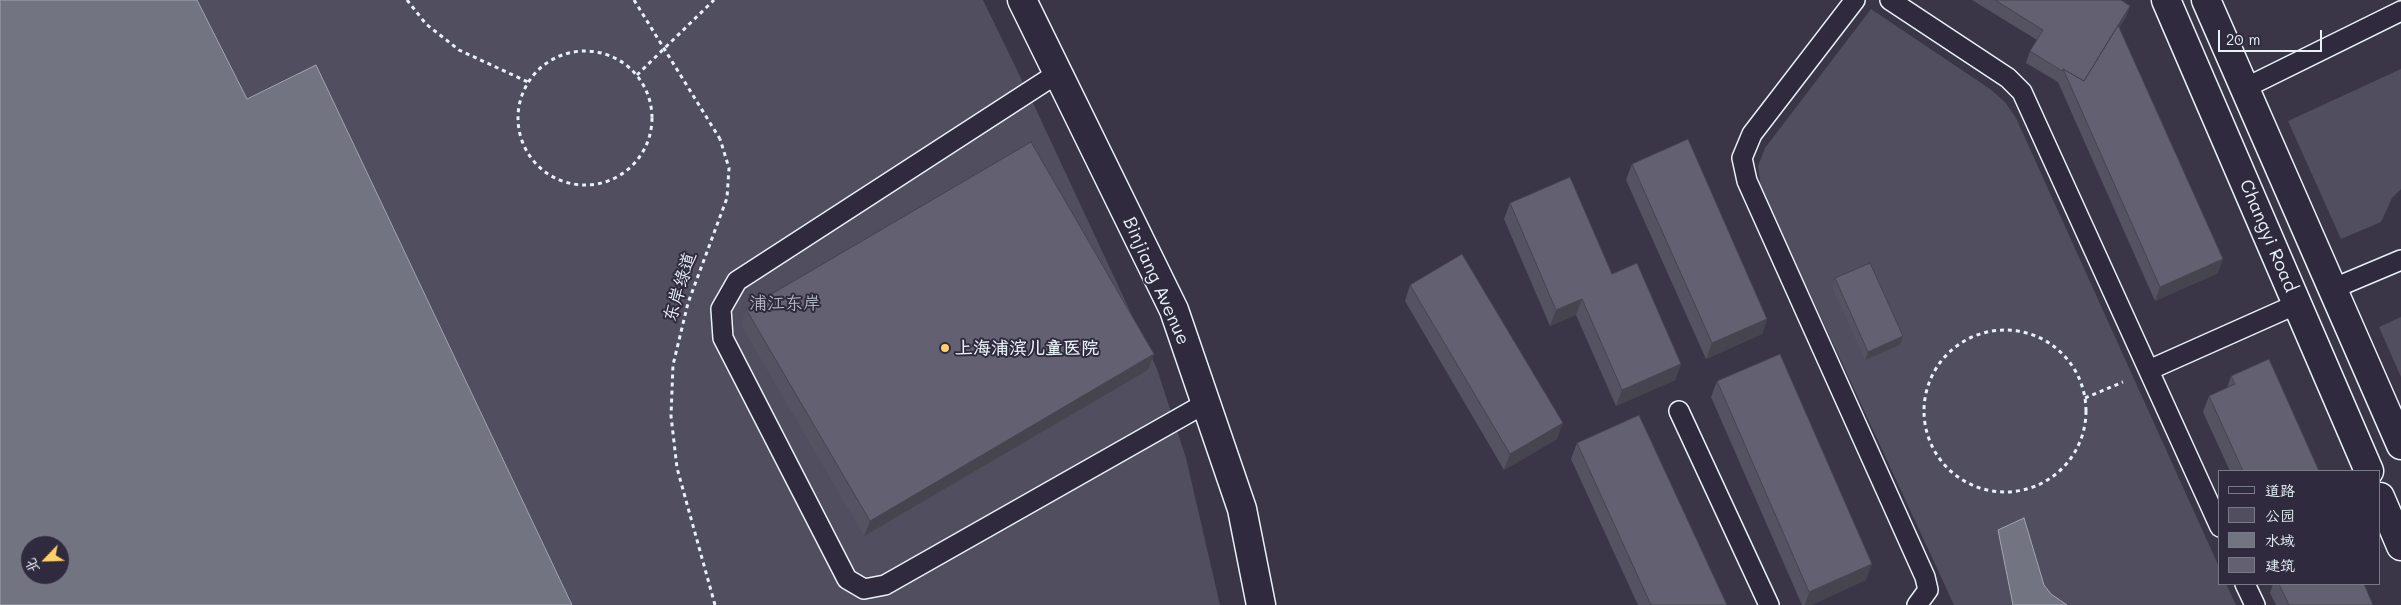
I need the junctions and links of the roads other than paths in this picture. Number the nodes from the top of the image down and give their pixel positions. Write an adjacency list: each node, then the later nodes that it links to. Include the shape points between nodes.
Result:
1 (1022, 0): 7 (main road, Binjiang Avenue)
2 (1855, 0): 23 (lane, via 1752,134 1742,158 1746,181 1925,577 1928,590)
3 (1890, 0): 12 (lane, via 2008,78 2022,92)
4 (2166, 0): 11 (main road, Changyi Road)
5 (2206, 0): 8 (main road)
6 (2401, 11): 8 (lane)
7 (1058, 73): 13 (main road, Binjiang Avenue, via 1174,310); 13 (lane, via 737,282 721,310 723,338 847,579 864,589 885,586)
8 (2244, 88): 10 (main road)
9 (2401, 260): 10 (lane)
10 (2332, 289): 15 (main road)
11 (2297, 304): 12 (lane); 16 (main road, Changyi Road)
12 (2149, 370): 18 (lane)
13 (1206, 403): 21 (main road, Binjiang Avenue, via 1242,509)
14 (1679, 412): 22 (lane)
15 (2401, 445)
16 (2369, 470)
17 (2381, 499): 19 (main road)
18 (2218, 523)
19 (2401, 546)
20 (2245, 585): 24 (lane)
21 (1260, 605)
22 (1769, 605)
23 (1917, 605)
24 (2255, 605)

